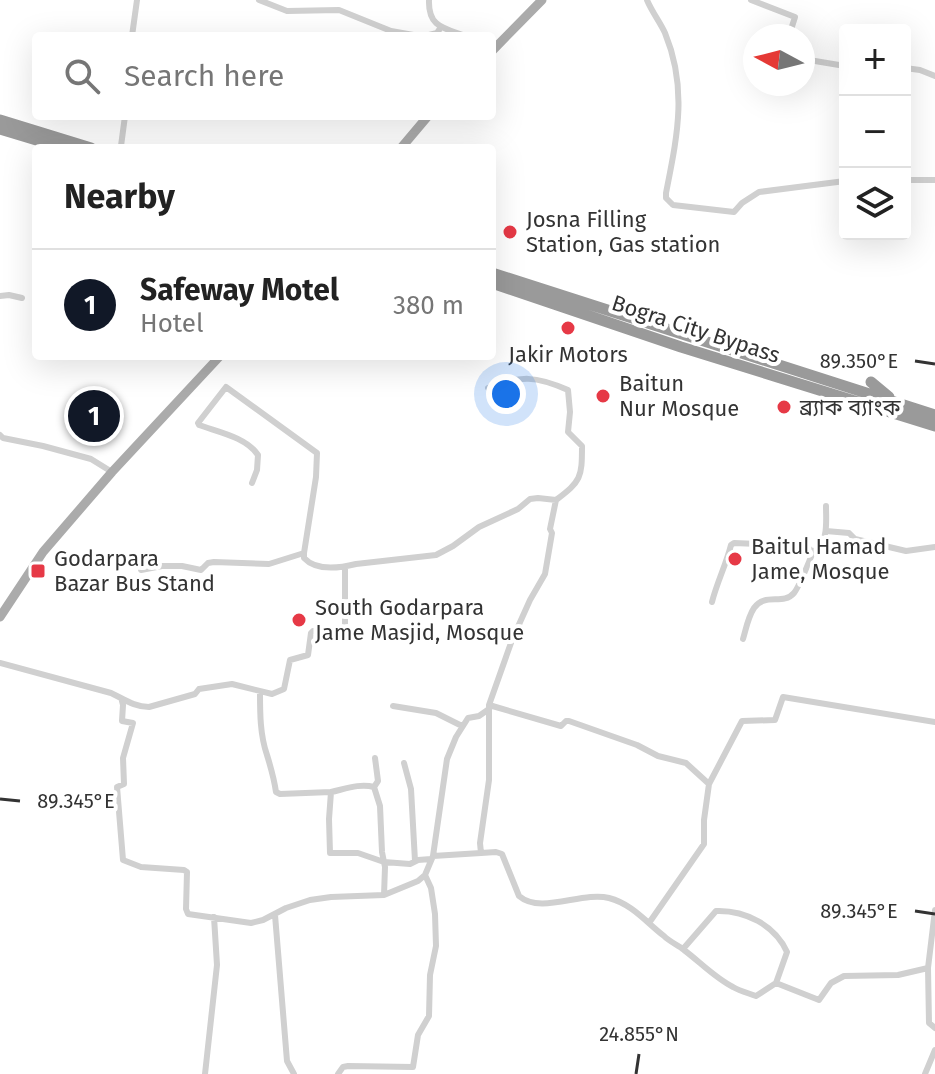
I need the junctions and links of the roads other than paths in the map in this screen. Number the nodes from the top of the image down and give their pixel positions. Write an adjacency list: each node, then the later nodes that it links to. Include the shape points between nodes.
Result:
1 (137, 0): 9 (street)
2 (259, 0): 10 (street, via 287,11 339,10)
3 (429, 0): 8 (street, via 429,13)
4 (542, 0): 13 (main road)
5 (647, 0): 28 (street, via 676,66 679,122 666,193 673,205 734,212 759,192)
6 (751, 0): 7 (street, via 795,17)
7 (793, 24)
8 (441, 27): 11 (street); 12 (street)
9 (133, 32)
10 (397, 32)
11 (438, 32)
12 (454, 32)
13 (496, 45)
14 (815, 61): 15 (street)
15 (839, 65)
16 (911, 69): 17 (street)
17 (935, 76)
18 (0, 120): 23 (highway)
19 (124, 120): 24 (street)
20 (425, 120): 25 (main road)
21 (0, 129): 22 (highway)
22 (50, 144)
23 (78, 144)
24 (121, 144)
25 (404, 144)
26 (911, 180): 27 (street)
27 (935, 180)
28 (839, 182)
29 (496, 274): 33 (highway, Bogra City Bypass)
30 (496, 284): 33 (highway, Bogra City Bypass)
31 (0, 296): 32 (street)
32 (22, 298)
33 (682, 341): 37 (highway, Bogra City Bypass); 39 (highway, Bogra City Bypass)
34 (216, 360): 41 (main road)
35 (871, 382): 37 (highway)
36 (488, 388): 43 (street, via 528,378 568,390 568,432 582,446 582,467 577,484)
37 (895, 402): 38 (highway, Bogra City Bypass)
38 (935, 415)
39 (935, 426)
40 (0, 435): 41 (street, via 91,459)
41 (112, 472): 52 (main road, via 43,552)
42 (252, 483): 48 (street, via 258,455 254,449 198,423 226,387 317,453)
43 (556, 500): 49 (street, via 530,499 436,555); 58 (street, via 545,574 512,640)
44 (826, 506): 45 (street)
45 (826, 531): 46 (street, via 906,551); 47 (street, via 824,542)
46 (935, 547)
47 (813, 552): 51 (street, via 806,546 734,543); 53 (street, via 793,594 758,604)
48 (304, 553): 49 (street, via 315,566); 50 (street, via 269,564 214,562 201,570)
49 (345, 567): 55 (street, via 345,629 313,631 308,655 290,660 284,689)
50 (141, 570)
51 (712, 602)
52 (0, 617)
53 (743, 639)
54 (0, 663): 56 (street, via 111,693)
55 (260, 692): 56 (street, via 226,684 149,707); 65 (street, via 260,721 276,792)
56 (122, 701): 74 (street, via 122,721 133,723 123,758 124,784 117,787 123,860 184,870 188,914)
57 (393, 706): 60 (street, via 436,713)
58 (489, 707): 60 (street); 63 (street, via 601,731 686,763); 66 (street)
59 (935, 722): 63 (street, via 783,697 775,720 742,721)
60 (462, 726): 67 (street, via 447,759)
61 (375, 758): 64 (street)
62 (404, 763): 68 (street, via 411,789)
63 (709, 784): 75 (street, via 704,844)
64 (374, 787): 65 (street); 69 (street)
65 (331, 792): 69 (street, via 330,853 358,853)
66 (481, 853): 67 (street); 75 (street, via 502,854 523,899 540,904 608,898)
67 (432, 858): 68 (street); 70 (street)
68 (415, 861): 69 (street)
69 (384, 862): 71 (street)
70 (425, 875): 71 (street); 81 (street, via 436,946 429,1016 418,1035 413,1067)
71 (384, 895): 73 (street, via 310,900)
72 (935, 910): 77 (street)
73 (275, 915): 74 (street, via 251,923); 83 (street, via 287,1061)
74 (214, 917): 82 (street, via 217,965)
75 (649, 923): 76 (street)
76 (683, 949): 78 (street, via 733,987 756,996); 78 (street, via 716,911 741,914 768,926 783,944 787,952)
77 (931, 964): 78 (street, via 898,975 844,976 819,1000); 79 (street, via 929,1023)
78 (776, 983)
79 (935, 1028)
80 (935, 1050): 85 (street)
81 (406, 1071): 84 (street, via 348,1066)
82 (205, 1074)
83 (294, 1074)
84 (338, 1074)
85 (925, 1074)

